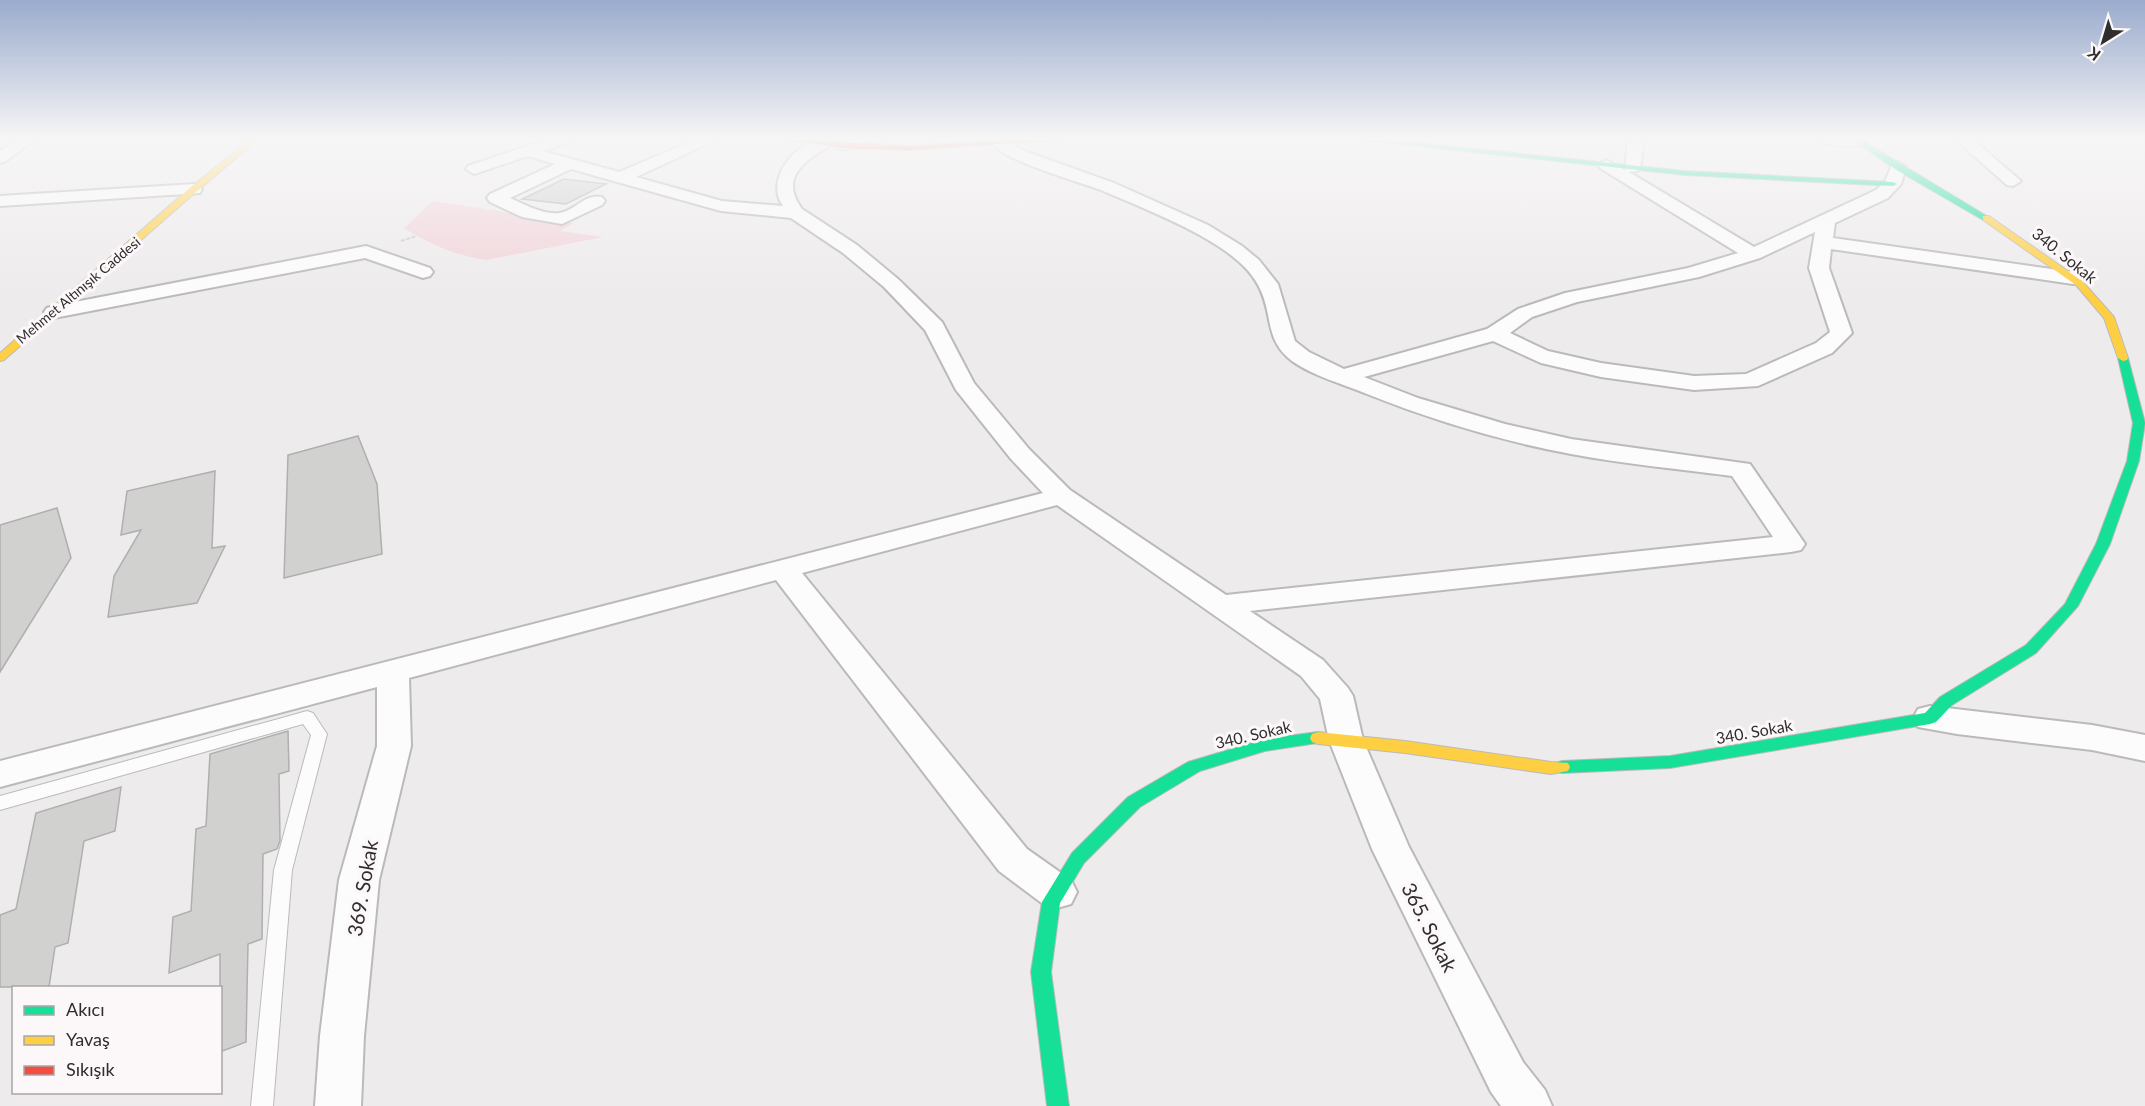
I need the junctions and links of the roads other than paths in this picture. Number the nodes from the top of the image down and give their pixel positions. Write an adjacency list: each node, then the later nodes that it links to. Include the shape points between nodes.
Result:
1 (169, 191): 10 (street)
2 (193, 191): 17 (street, Mehmet Altınışık Caddesi)
3 (512, 191): 11 (street, via 496,198 528,213 562,219)
4 (665, 191): 12 (street, via 721,206)
5 (785, 191): 12 (street)
6 (1116, 191): 20 (street, via 1202,229 1235,250 1268,284 1285,343 1301,357)
7 (1648, 191): 14 (street)
8 (1884, 191): 13 (street)
9 (1930, 191): 16 (street, 340. Sokak, via 1972,208)
10 (0, 201)
11 (596, 201)
12 (796, 213): 21 (street, 365. Sokak, via 850,249 934,327 964,385 1020,454)
13 (1824, 231): 14 (street); 16 (street); 18 (street, via 1819,268 1841,333 1824,348 1750,381 1694,383 1601,370 1541,356)
14 (1753, 254): 18 (street, via 1692,273 1572,297 1525,312)
15 (423, 272): 17 (street, via 366,252)
16 (2073, 278): 25 (street, 340. Sokak, via 2109,317 2128,371 2139,423 2133,461 2103,544 2071,606 2031,649 1946,701)
17 (54, 312): 19 (street, Mehmet Altınışık Caddesi)
18 (1495, 334): 20 (street)
19 (0, 357)
20 (1342, 376): 23 (street, via 1498,430 1570,447 1741,469 1791,544)
21 (1061, 496): 22 (street); 23 (street, 365. Sokak)
22 (783, 569): 24 (street); 30 (street, via 1013,860)
23 (1220, 605): 26 (street, 365. Sokak, via 1312,668 1336,696)
24 (393, 671): 28 (street); 32 (street, 369. Sokak, via 394,746 359,880)
25 (1930, 718): 26 (street, 340. Sokak, via 1670,762 1551,768); 27 (street, via 2107,739)
26 (1346, 740): 30 (street, 340. Sokak, via 1309,738 1265,745 1194,766 1134,802 1078,858); 34 (street, 365. Sokak, via 1391,849 1507,1077)
27 (2145, 748)
28 (0, 774)
29 (0, 803): 31 (lane, via 307,717 319,734 283,870)
30 (1057, 892): 33 (street, 340. Sokak, via 1051,902 1041,972)
31 (262, 1106)
32 (338, 1106)
33 (1058, 1106)
34 (1529, 1106)

